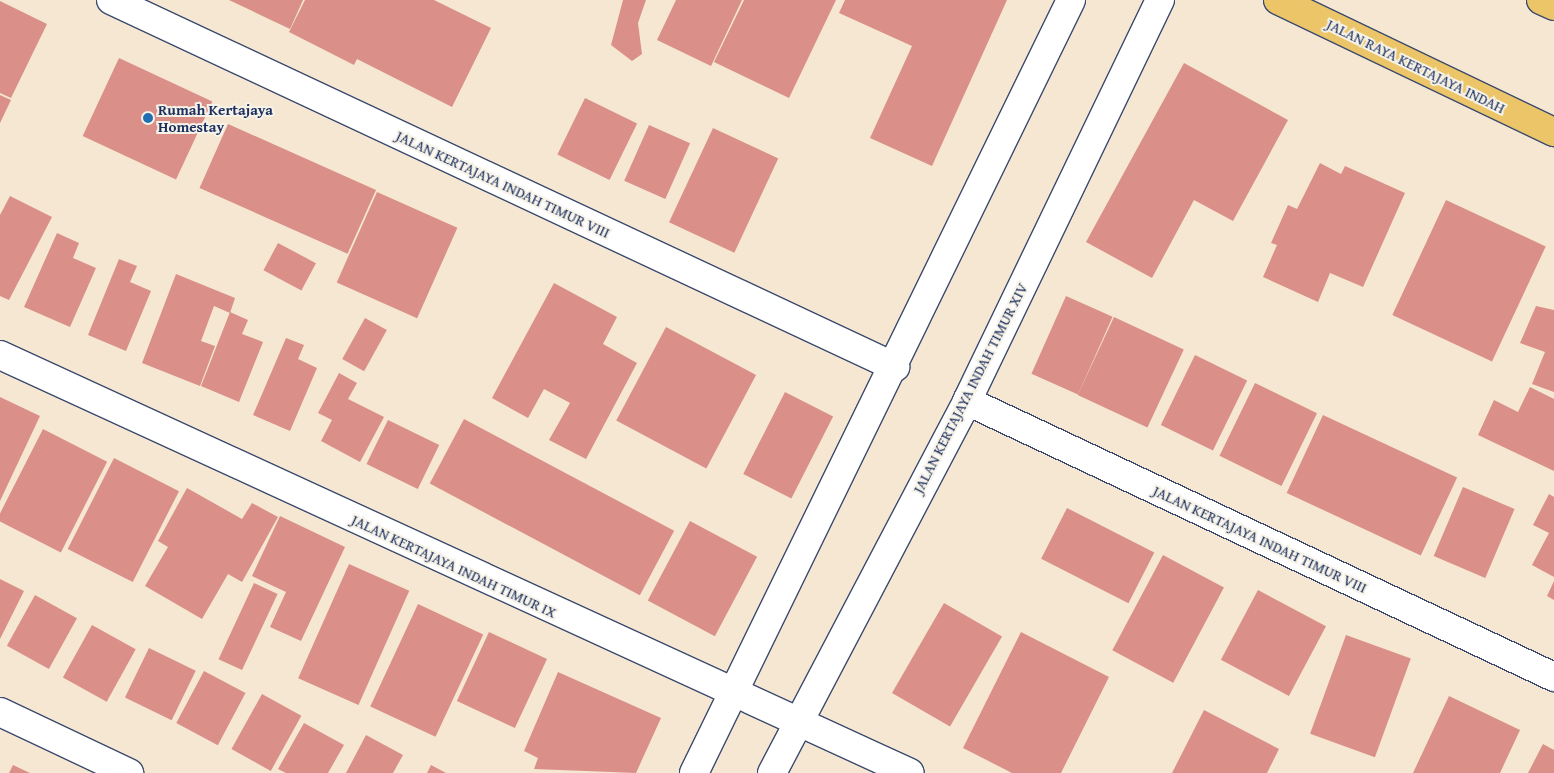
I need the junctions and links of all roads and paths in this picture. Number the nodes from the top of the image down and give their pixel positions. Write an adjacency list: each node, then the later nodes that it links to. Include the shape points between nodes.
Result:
1 (111, 0): 9 (street, JALAN KERTAJAYA INDAH TIMUR VIII)
2 (1071, 0): 9 (street)
3 (1160, 0): 10 (street, JALAN KERTAJAYA INDAH TIMUR XIV)
4 (1278, 0): 7 (main road, JALAN RAYA KERTAJAYA INDAH)
5 (1541, 0): 6 (main road)
6 (1554, 6)
7 (1554, 132)
8 (0, 355): 12 (street, JALAN KERTAJAYA INDAH TIMUR IX)
9 (895, 367): 12 (street)
10 (966, 401): 11 (street, JALAN KERTAJAYA INDAH TIMUR VIII); 14 (street, JALAN KERTAJAYA INDAH TIMUR XIV)
11 (1554, 677)
12 (733, 692): 14 (street, JALAN KERTAJAYA INDAH TIMUR IX); 16 (street)
13 (0, 712): 15 (street)
14 (797, 718): 17 (street, JALAN KERTAJAYA INDAH TIMUR XIV); 18 (street, JALAN KERTAJAYA INDAH TIMUR IX)
15 (129, 773)
16 (694, 773)
17 (772, 773)
18 (910, 773)

